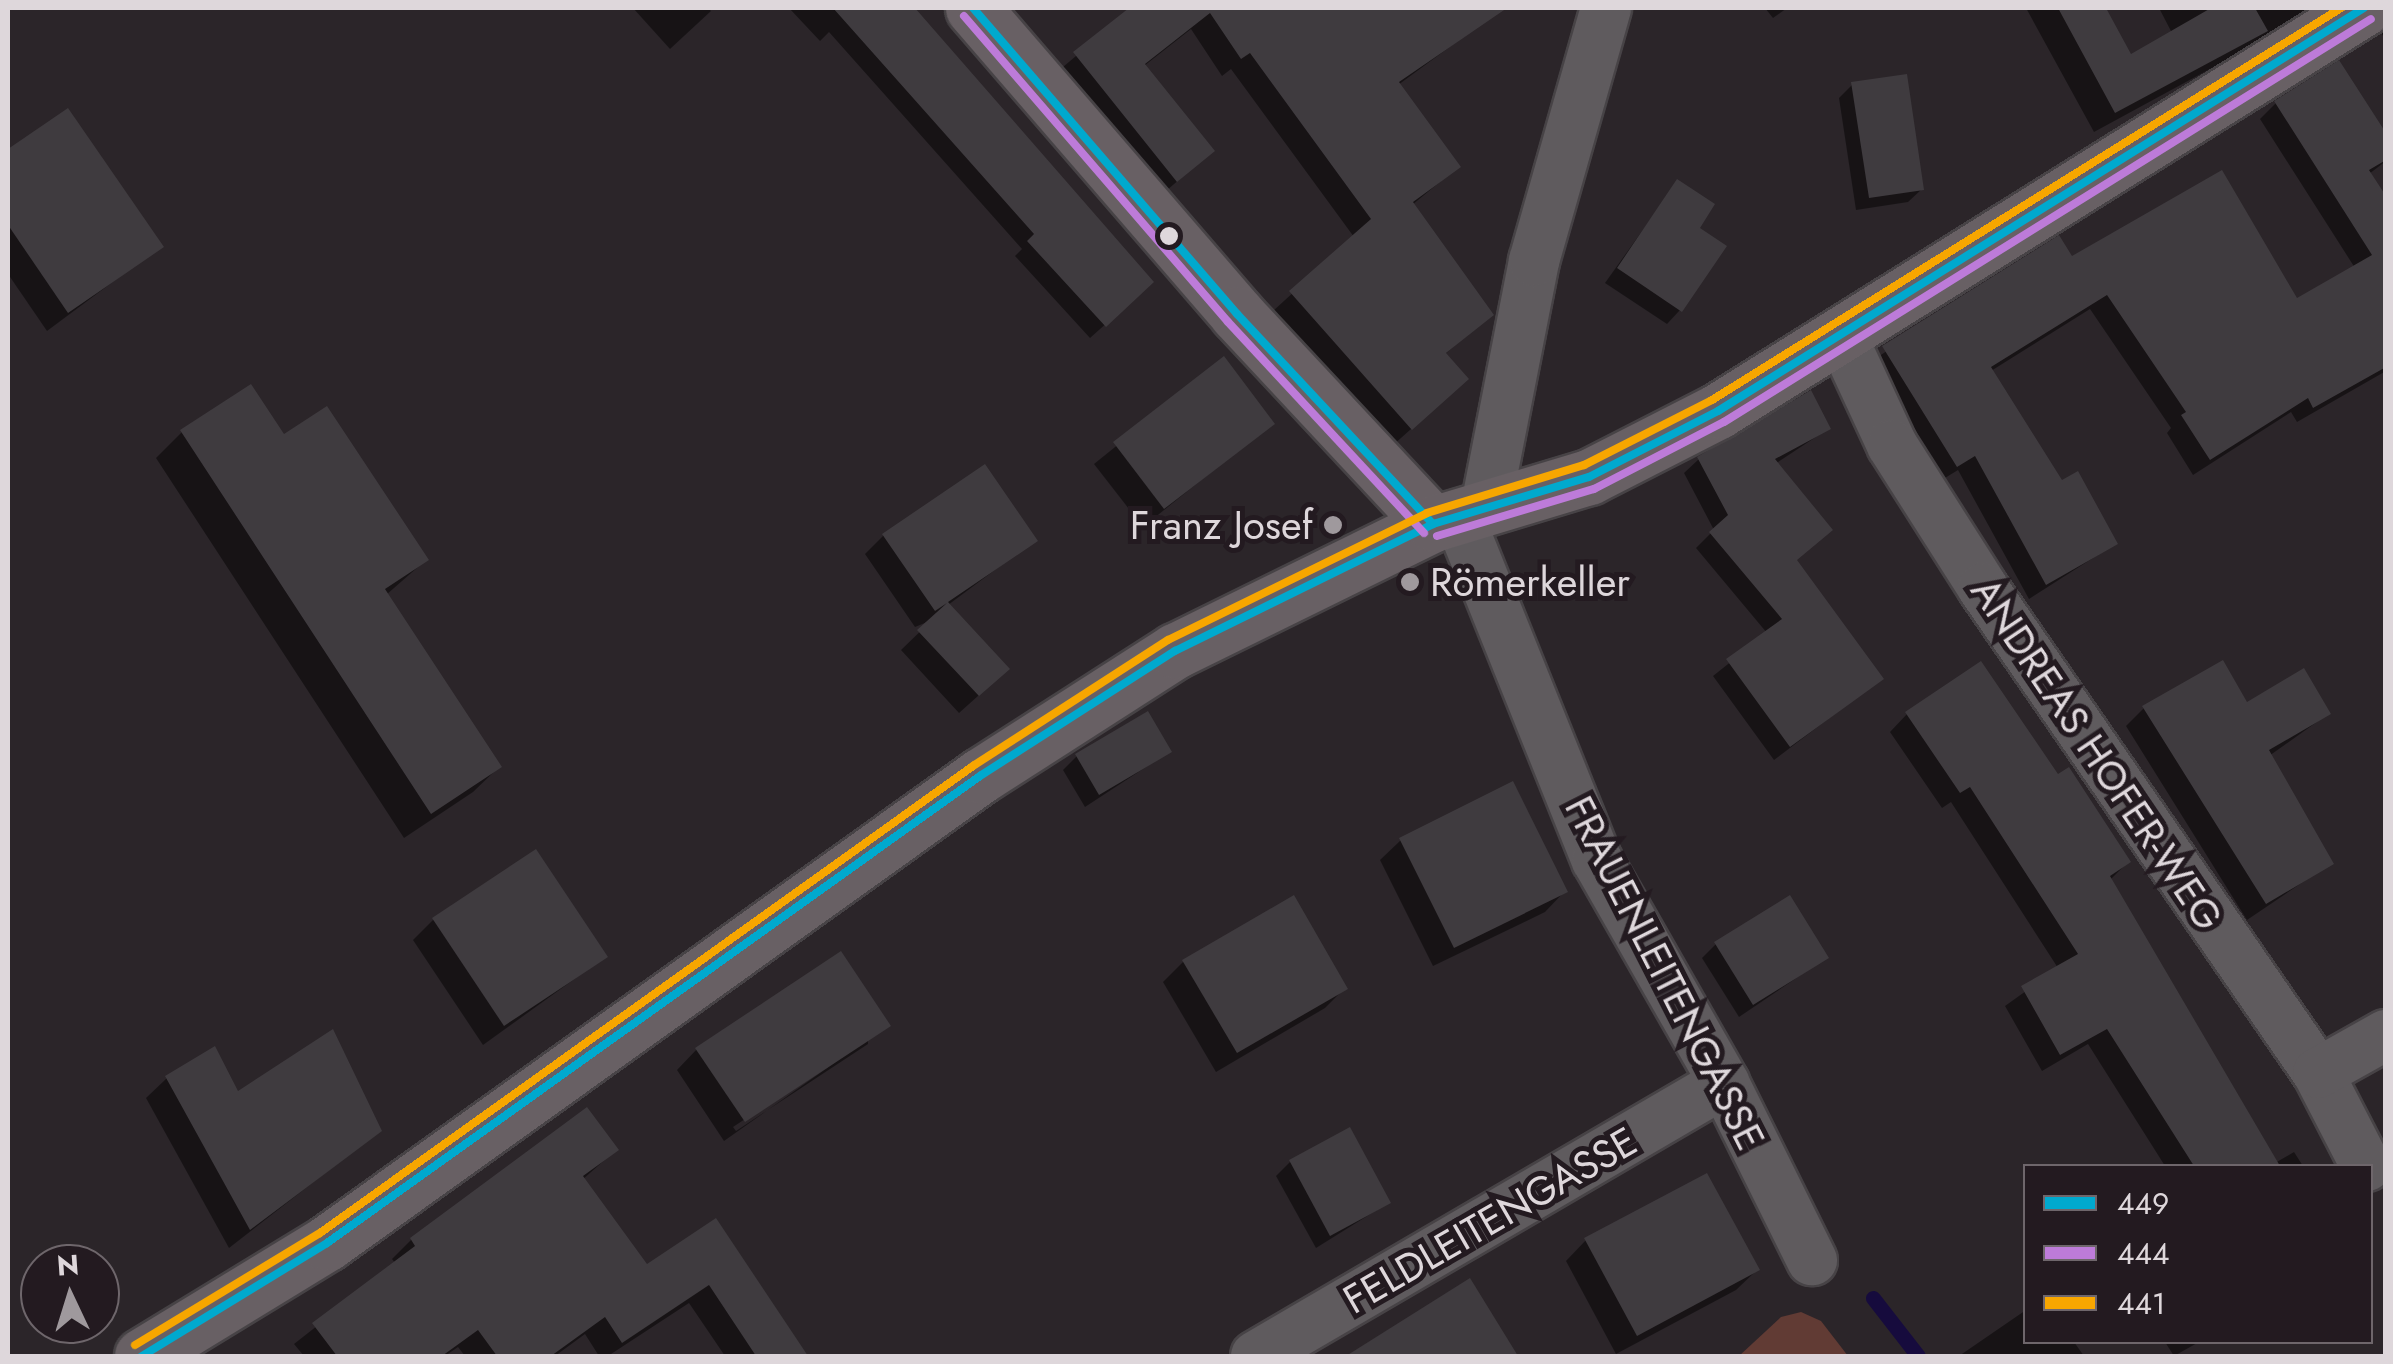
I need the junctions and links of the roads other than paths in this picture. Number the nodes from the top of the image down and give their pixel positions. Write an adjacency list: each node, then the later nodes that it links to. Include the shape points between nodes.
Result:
1 (973, 8): 5 (main road, via 1237,314)
2 (1606, 8): 5 (street)
3 (2364, 8): 4 (main road)
4 (1841, 335): 5 (main road, via 1718,411 1589,477); 7 (street, ANDREAS HOFER-WEG, via 1892,445 1982,588)
5 (1459, 515): 8 (street, FRAUENLEITENGASSE, via 1598,860); 10 (main road, via 1175,651 1076,711)
6 (2386, 1036): 7 (street)
7 (2318, 1073): 9 (street, ANDREAS HOFER-WEG)
8 (1724, 1083): 11 (street, FRAUENLEITENGASSE); 14 (street, FELDLEITENGASSE)
9 (2365, 1164)
10 (327, 1243): 12 (main road); 13 (main road)
11 (1812, 1260)
12 (142, 1356)
13 (209, 1356)
14 (1256, 1356)

